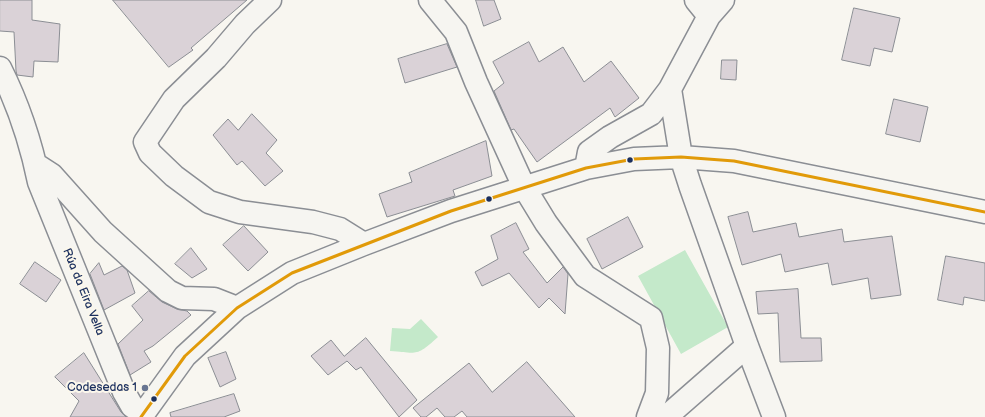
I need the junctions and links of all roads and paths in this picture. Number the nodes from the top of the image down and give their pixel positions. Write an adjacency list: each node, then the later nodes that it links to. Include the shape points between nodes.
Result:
1 (270, 0): 11 (street, via 174,99 144,142 150,153 174,176 209,202 240,212 340,229)
2 (430, 0): 9 (street, via 456,32)
3 (709, 5): 5 (street)
4 (0, 68): 7 (street, Rúa da Eira Vella, via 13,94)
5 (670, 89): 6 (street); 8 (street, via 651,114 610,137 590,152)
6 (681, 157): 8 (street, via 634,159); 10 (street, via 734,161); 13 (street)
7 (35, 164): 12 (street, via 52,175 103,232 168,292 182,298 214,299); 14 (street, Rúa da Eira Vella, via 39,182 124,392)
8 (586, 168): 9 (street)
9 (524, 187): 11 (street); 15 (street, via 546,223 585,276 651,318 658,348 657,393)
10 (985, 212)
11 (364, 244): 12 (street, via 292,273)
12 (237, 308): 14 (street, via 185,356)
13 (746, 346): 16 (street); 17 (street)
14 (142, 416)
15 (648, 417)
16 (666, 417)
17 (774, 417)

